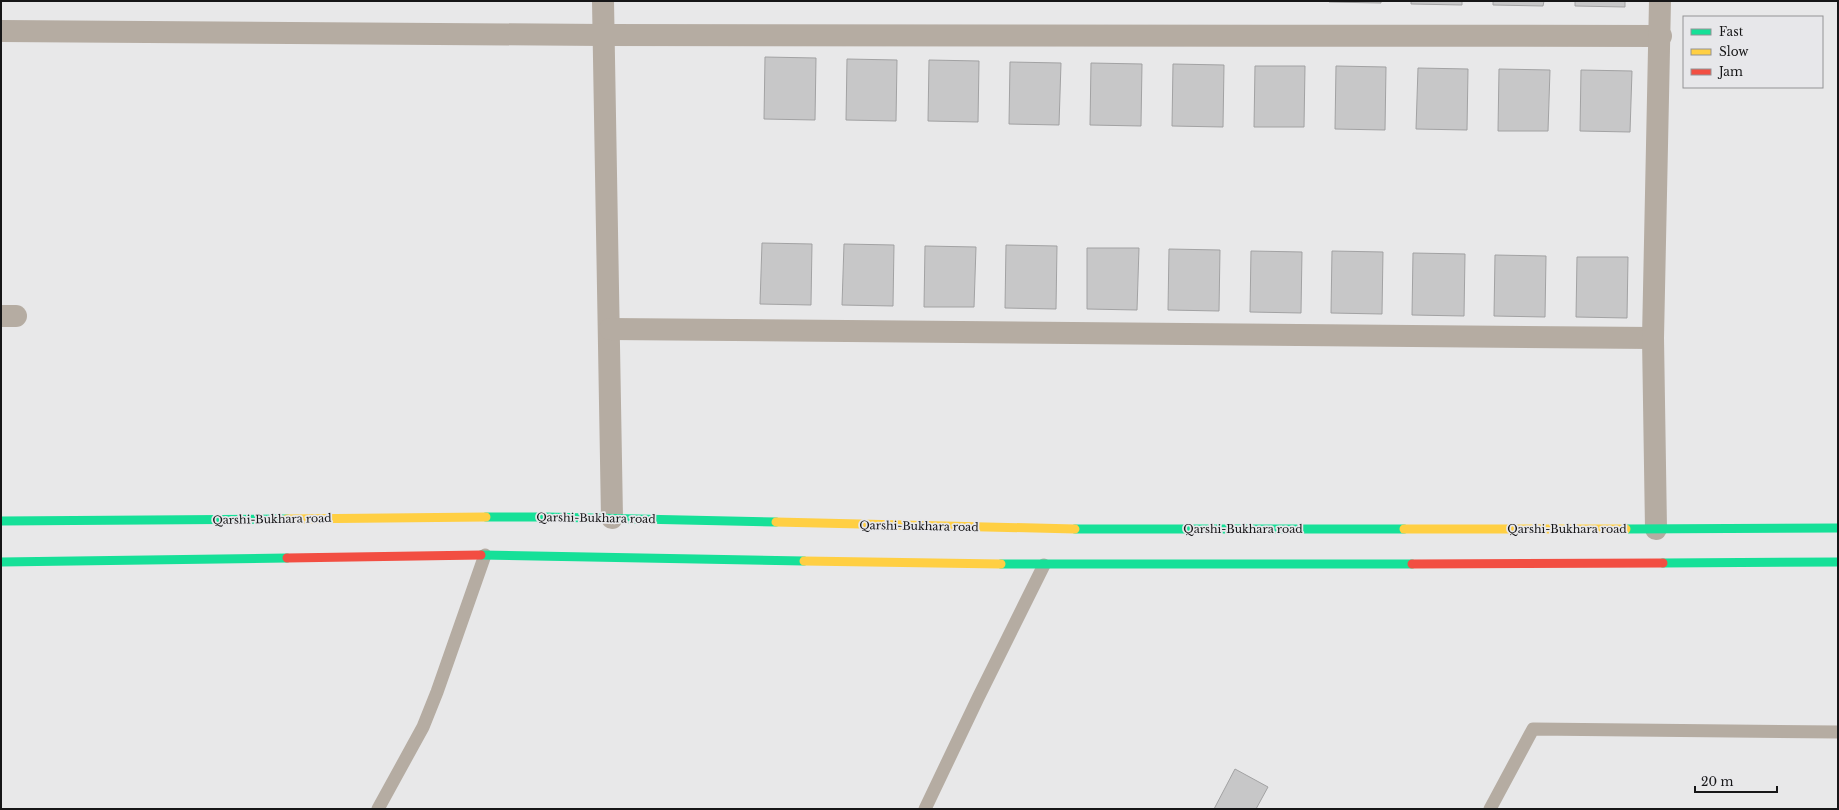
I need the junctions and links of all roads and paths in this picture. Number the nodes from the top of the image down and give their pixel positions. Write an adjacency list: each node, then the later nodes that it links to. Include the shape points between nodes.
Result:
1 (603, 1): 4 (street)
2 (1660, 1): 5 (street)
3 (1, 31): 4 (street)
4 (603, 35): 5 (street); 6 (street)
5 (1660, 36): 7 (street)
6 (610, 329): 7 (street); 8 (street)
7 (1653, 338): 11 (street)
8 (612, 518): 9 (highway, Qarshi-Bukhara road); 11 (highway, Qarshi-Bukhara road, via 1098,530)
9 (1, 522)
10 (1838, 528): 11 (highway, Qarshi-Bukhara road)
11 (1656, 529)
12 (485, 555): 13 (highway); 15 (highway); 17 (lane, via 437,692 422,727)
13 (1, 562)
14 (1838, 562): 15 (highway)
15 (1044, 565): 18 (lane)
16 (1838, 732): 19 (lane, via 1533,729)
17 (378, 809)
18 (925, 809)
19 (1490, 809)

